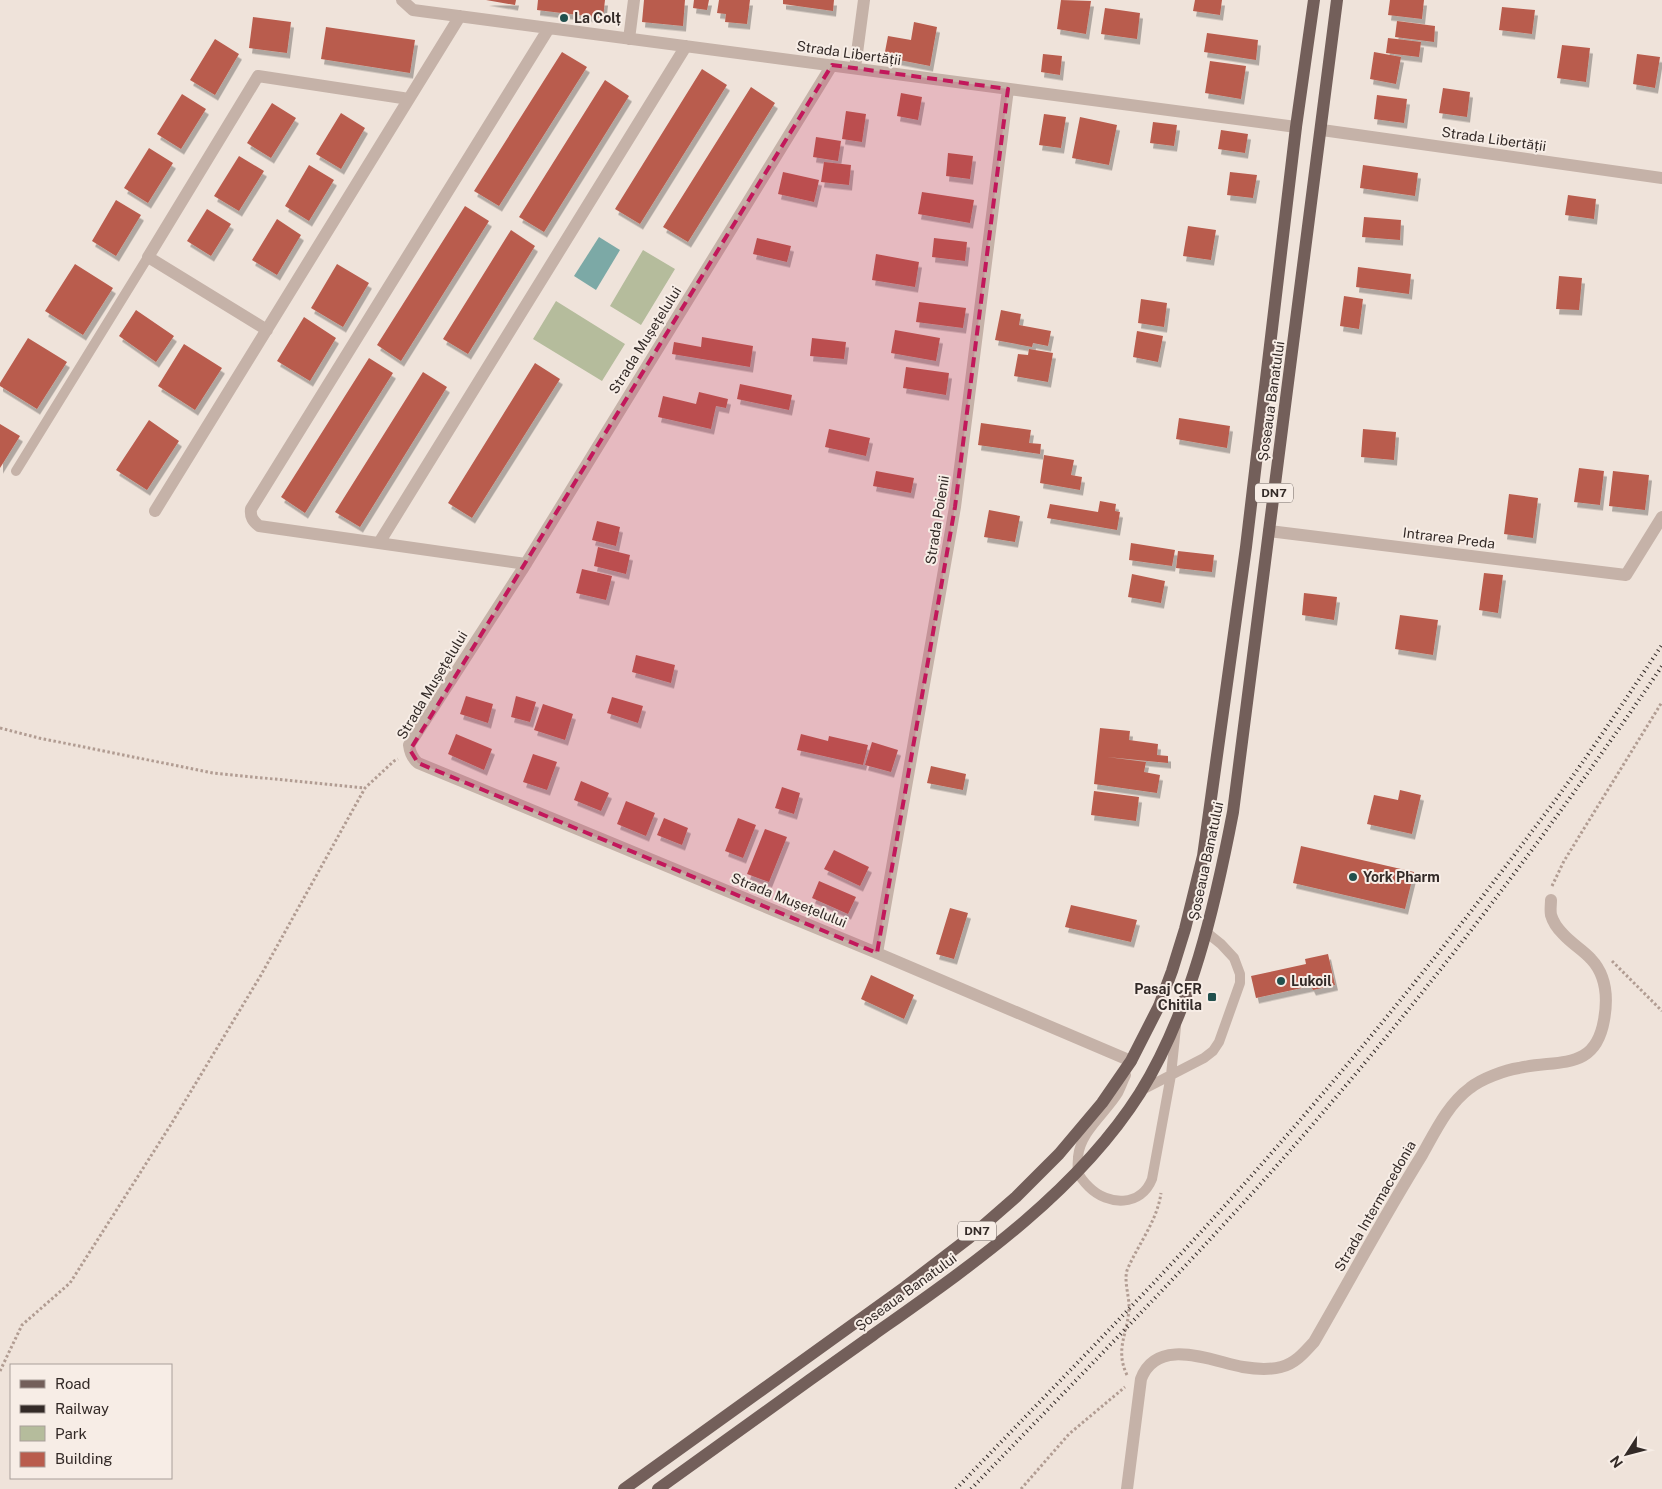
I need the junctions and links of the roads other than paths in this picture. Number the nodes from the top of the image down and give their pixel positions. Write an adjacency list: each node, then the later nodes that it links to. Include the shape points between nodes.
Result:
1 (402, 0): 6 (street, Strada Libertății, via 413,10)
2 (634, 0): 8 (street)
3 (864, 0): 11 (street)
4 (1314, 0): 14 (main road, Șoseaua Banatului / DN7)
5 (1337, 0): 15 (main road, Șoseaua Banatului / DN7)
6 (460, 16): 7 (street, Strada Libertății); 13 (street)
7 (549, 28): 8 (street, Strada Libertății); 23 (street, via 251,509 253,520 259,526)
8 (629, 38): 9 (street, Strada Libertății)
9 (686, 46): 10 (street, Strada Libertății); 23 (street)
10 (832, 65): 11 (street, Strada Libertății); 24 (street, Strada Mușețelului)
11 (855, 68): 12 (street, Strada Libertății)
12 (1008, 89): 14 (street, Strada Libertății); 27 (street, Strada Poienii, via 955,507)
13 (409, 99): 17 (street, via 258,76); 18 (street)
14 (1296, 127): 29 (main road, Șoseaua Banatului / DN7, via 1246,547 1203,856 1172,970 1159,1006)
15 (1322, 130): 16 (street, Strada Libertății); 22 (main road, Șoseaua Banatului / DN7)
16 (1662, 178)
17 (148, 257): 18 (street); 19 (lane)
18 (267, 330): 20 (street)
19 (16, 471)
20 (155, 511)
21 (1662, 516): 22 (street, Intrarea Preda, via 1626,575)
22 (1269, 531): 26 (main road, Șoseaua Banatului / DN7, via 1233,812)
23 (379, 543): 24 (street)
24 (526, 564): 27 (street, Strada Mușețelului, via 410,745 413,760)
25 (1550, 900): 35 (street, Strada Intermacedonia, via 1551,916 1558,929 1592,960 1603,977 1607,992 1604,1020 1592,1050 1581,1058 1518,1068 1493,1076 1470,1087 1450,1107 1314,1342 1294,1361 1283,1367 1256,1369 1183,1354 1151,1363 1140,1385)
26 (1206, 932): 28 (main road, Șoseaua Banatului / DN7); 30 (lane, via 1234,958 1240,983 1224,1032 1213,1051)
27 (878, 953): 29 (street, Strada Mușețelului)
28 (1178, 1014): 30 (lane); 31 (main road, Șoseaua Banatului / DN7)
29 (1131, 1062): 32 (lane, via 1119,1092 1085,1137 1078,1154); 33 (main road, Șoseaua Banatului / DN7, via 1090,1119 987,1223 905,1287)
30 (1171, 1075): 31 (lane); 32 (lane, via 1154,1172 1143,1193 1121,1202 1108,1199 1091,1189)
31 (1140, 1091): 32 (main road, Șoseaua Banatului / DN7, via 1114,1130)
32 (1077, 1170): 34 (main road, Șoseaua Banatului / DN7, via 1032,1214 976,1260)
33 (624, 1489)
34 (658, 1489)
35 (1127, 1489)

